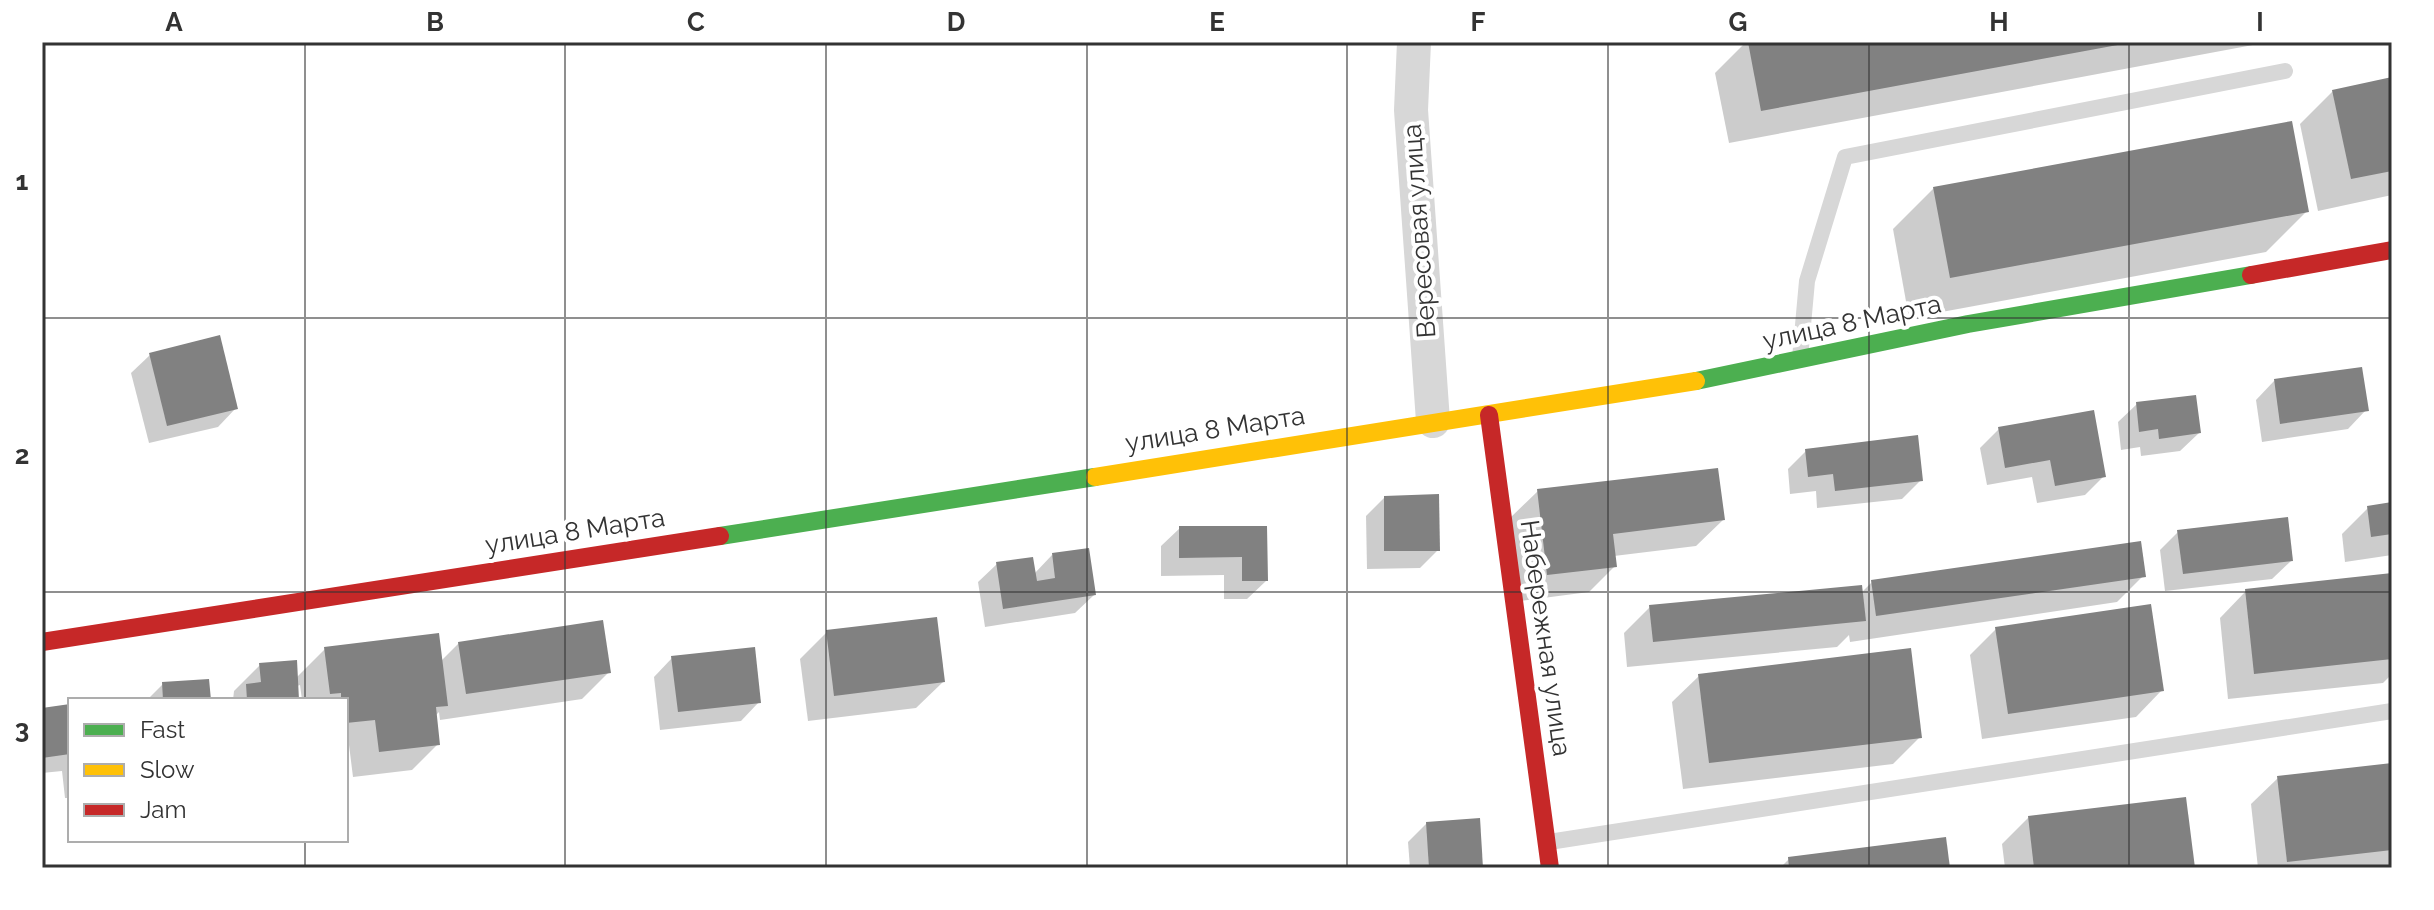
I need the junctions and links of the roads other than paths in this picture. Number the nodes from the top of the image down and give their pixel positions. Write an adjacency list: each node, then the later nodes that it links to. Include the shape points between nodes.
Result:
1 (1414, 42): 6 (street, Вересовая улица, via 1411,110)
2 (2285, 71): 4 (lane, via 1845,157 1807,281)
3 (2392, 250): 4 (main road, улица 8 Марта, via 1968,324)
4 (1799, 360): 5 (main road, улица 8 Марта)
5 (1489, 415): 6 (main road, улица 8 Марта); 9 (main road, Набережная улица)
6 (1433, 421): 7 (main road, улица 8 Марта)
7 (42, 642)
8 (2392, 711): 9 (lane)
9 (1548, 842): 10 (main road, Набережная улица)
10 (1550, 868)

